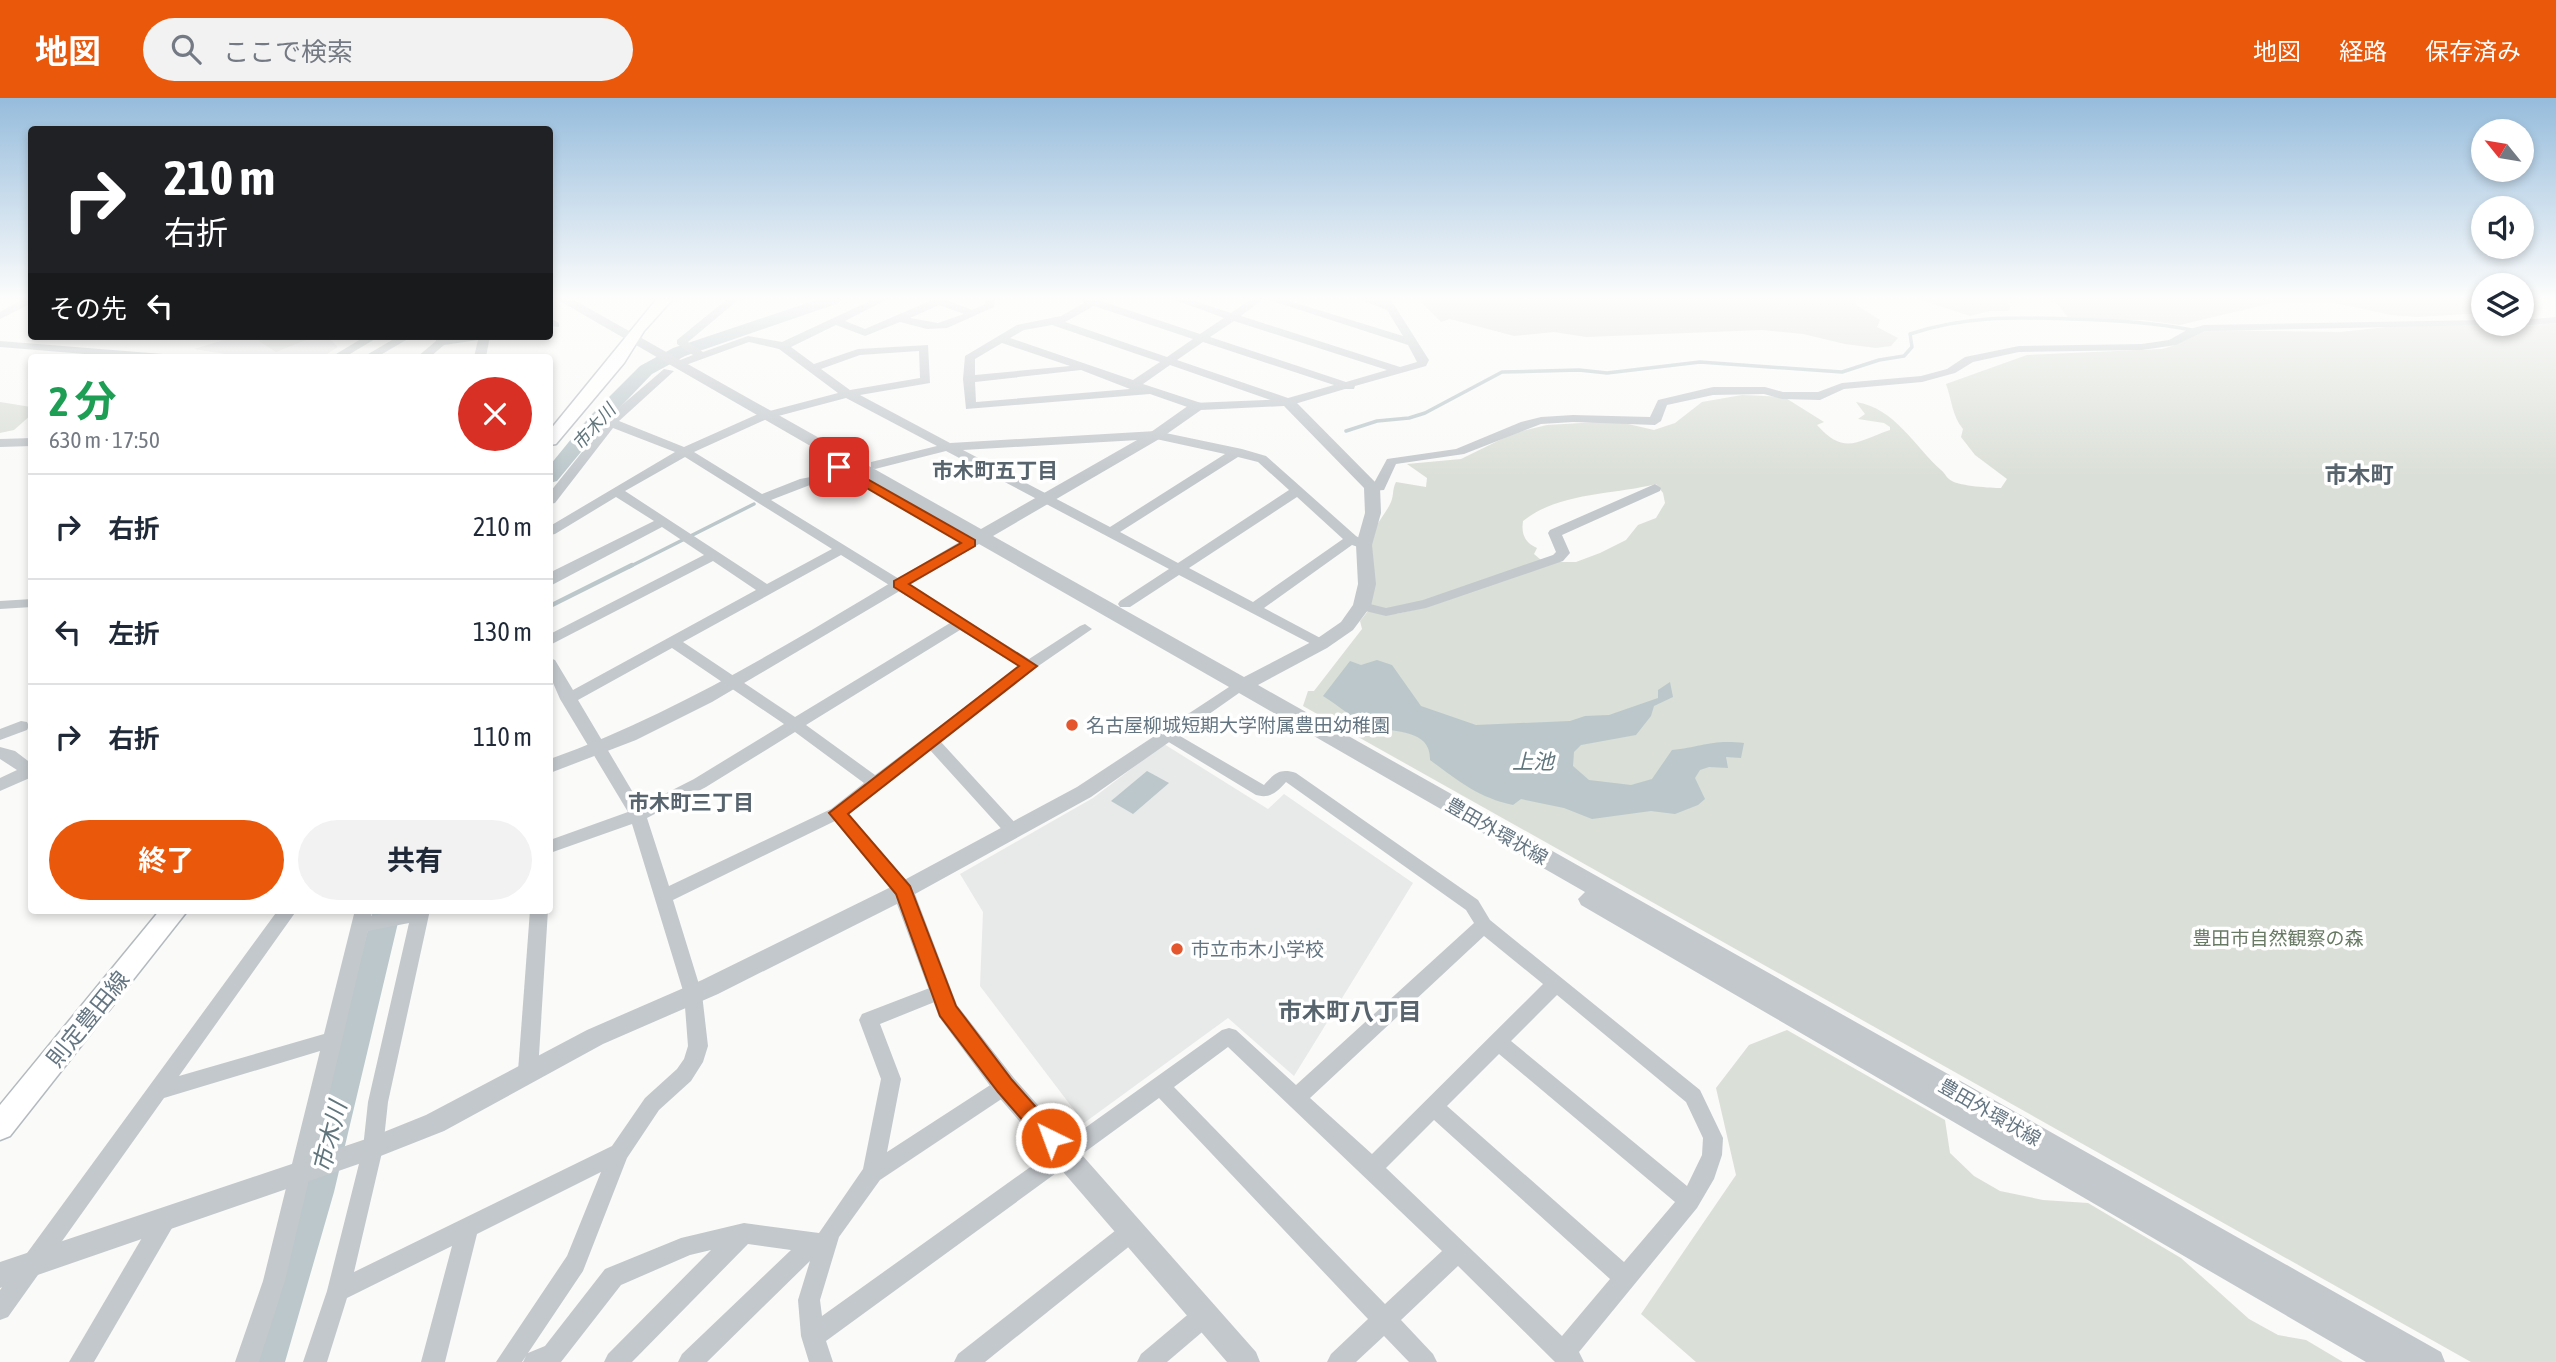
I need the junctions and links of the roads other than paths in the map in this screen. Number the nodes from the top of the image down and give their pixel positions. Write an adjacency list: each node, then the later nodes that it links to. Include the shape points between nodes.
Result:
1 (619, 359): 27 (main road)
2 (676, 359): 24 (street, 豊田外環状線); 25 (street)
3 (801, 359): 14 (street)
4 (839, 359): 14 (street)
5 (925, 359): 21 (street, via 926,381)
6 (970, 359): 17 (street)
7 (1057, 359): 15 (street)
8 (1166, 359): 13 (street)
9 (1266, 359): 19 (street)
10 (1366, 359): 16 (street)
11 (1422, 359): 16 (street, via 1422,364)
12 (1969, 359): 35 (street, via 1951,371 1922,379 1842,386 1820,396 1713,391 1662,403 1655,421 1574,418 1525,425 1448,454 1391,462 1379,487)
13 (1169, 360): 18 (street); 22 (street)
14 (814, 368): 21 (street)
15 (1082, 368): 17 (street); 18 (street)
16 (1401, 370): 19 (street)
17 (970, 379): 20 (street, via 970,406)
18 (1132, 386): 20 (street)
19 (1350, 387): 22 (street)
20 (1148, 391): 23 (street)
21 (846, 393): 24 (street); 30 (street)
22 (1288, 402): 23 (street); 35 (street)
23 (1197, 406): 26 (street)
24 (760, 417): 31 (street); 45 (street, 豊田外環状線)
25 (612, 423): 31 (street); 39 (street)
26 (1157, 435): 30 (street); 32 (street); 40 (street)
27 (553, 436)
28 (28, 442): 29 (street)
29 (0, 443)
30 (947, 447): 33 (street); 40 (street)
31 (684, 451): 38 (street); 41 (street)
32 (1238, 452): 37 (street, via 1262,459); 44 (street)
33 (875, 465)
34 (833, 475): 41 (street)
35 (1372, 487): 46 (street, via 1373,513)
36 (1655, 488): 56 (street, via 1555,533 1563,553 1558,558 1426,604 1387,612)
37 (1297, 491): 46 (street); 49 (street)
38 (618, 492): 42 (street); 43 (street)
39 (553, 496)
40 (1045, 499): 44 (street); 45 (street)
41 (760, 500): 47 (street)
42 (663, 522): 48 (street); 50 (street)
43 (553, 529)
44 (1110, 533): 49 (street)
45 (976, 540): 51 (street); 66 (street, 豊田外環状線)
46 (1357, 542): 56 (street, via 1367,584); 57 (street)
47 (842, 549): 51 (street); 52 (street)
48 (714, 555): 52 (street); 60 (street)
49 (1179, 568): 54 (street); 57 (street)
50 (553, 579)
51 (899, 584): 58 (street); 65 (street)
52 (766, 590): 61 (street)
53 (28, 603): 55 (street)
54 (1125, 604)
55 (0, 605)
56 (1362, 606): 62 (street, via 1347,626)
57 (1254, 608): 62 (street)
58 (962, 622): 63 (street); 68 (street)
59 (1085, 629): 63 (street)
60 (553, 638)
61 (673, 642): 65 (street); 67 (street)
62 (1321, 644): 66 (street)
63 (1029, 666): 72 (street)
64 (553, 669): 67 (street)
65 (733, 682): 68 (street); 73 (street)
66 (1236, 689): 70 (street); 128 (street, 豊田外環状線); 141 (street, 豊田外環状線)
67 (568, 699): 73 (street)
68 (796, 725): 78 (street); 81 (street)
69 (21, 726): 71 (street)
70 (1168, 734): 82 (street, via 1084,792); 92 (street, via 1262,790 1269,790 1282,776 1290,777 1472,905)
71 (0, 735)
72 (932, 742): 78 (street); 82 (street)
73 (598, 750): 75 (street); 81 (street)
74 (0, 753): 76 (street)
75 (553, 765)
76 (28, 769)
77 (28, 772): 79 (street)
78 (875, 783): 80 (street)
79 (0, 785)
80 (837, 813): 84 (street); 85 (street)
81 (638, 815): 83 (street); 85 (street)
82 (1013, 831): 84 (street)
83 (553, 846)
84 (904, 891): 94 (street); 95 (street)
85 (663, 897): 95 (street)
86 (172, 914): 104 (main road, 則定豊田線)
87 (285, 914): 101 (street)
88 (401, 914): 91 (street)
89 (421, 914): 105 (street)
90 (539, 914): 98 (street)
91 (362, 918): 96 (street)
92 (1484, 925): 93 (street); 102 (street)
93 (1556, 984): 97 (street); 111 (street, via 1693,1096 1713,1138 1708,1170)
94 (940, 992): 100 (street, via 947,1010); 110 (street, via 869,1020 891,1079)
95 (693, 994): 98 (street); 106 (street, via 698,1046 693,1062 652,1104)
96 (334, 1039): 101 (street); 109 (street)
97 (1498, 1042): 103 (street); 111 (street)
98 (528, 1071): 105 (street, via 435,1123)
99 (1160, 1085): 102 (street, via 1229,1036); 107 (street); 124 (street)
100 (1005, 1086): 107 (street); 110 (street)
101 (156, 1092): 118 (street)
102 (1297, 1097): 108 (street)
103 (1434, 1107): 108 (street); 120 (street)
104 (0, 1127)
105 (369, 1149): 109 (street); 121 (street)
106 (619, 1153): 113 (street); 127 (street, via 575,1263)
107 (1066, 1155): 114 (street); 125 (street)
108 (1372, 1168): 117 (street)
109 (304, 1172): 112 (street); 130 (street)
110 (873, 1173): 116 (street)
111 (1689, 1201): 120 (street)
112 (164, 1221): 118 (street); 129 (street)
113 (468, 1227): 121 (street); 132 (street)
114 (1133, 1230): 123 (street); 136 (street)
115 (744, 1233): 116 (street); 127 (street, via 689,1245 613,1277 552,1354); 133 (street)
116 (820, 1243): 125 (street, via 809,1300); 134 (street)
117 (1459, 1250): 124 (street); 126 (street)
118 (32, 1265): 119 (street); 122 (street)
119 (0, 1275)
120 (1626, 1279): 126 (street)
121 (338, 1291): 131 (street)
122 (0, 1309)
123 (1206, 1314): 137 (street); 138 (street)
124 (1386, 1320): 139 (street); 140 (street)
125 (813, 1336): 135 (street)
126 (1567, 1357)
127 (523, 1360)
128 (2427, 1361)
129 (81, 1362)
130 (247, 1362)
131 (315, 1362)
132 (433, 1362)
133 (616, 1362)
134 (690, 1362)
135 (821, 1362)
136 (966, 1362)
137 (1149, 1362)
138 (1246, 1362)
139 (1339, 1362)
140 (1425, 1362)
141 (2393, 1362)

